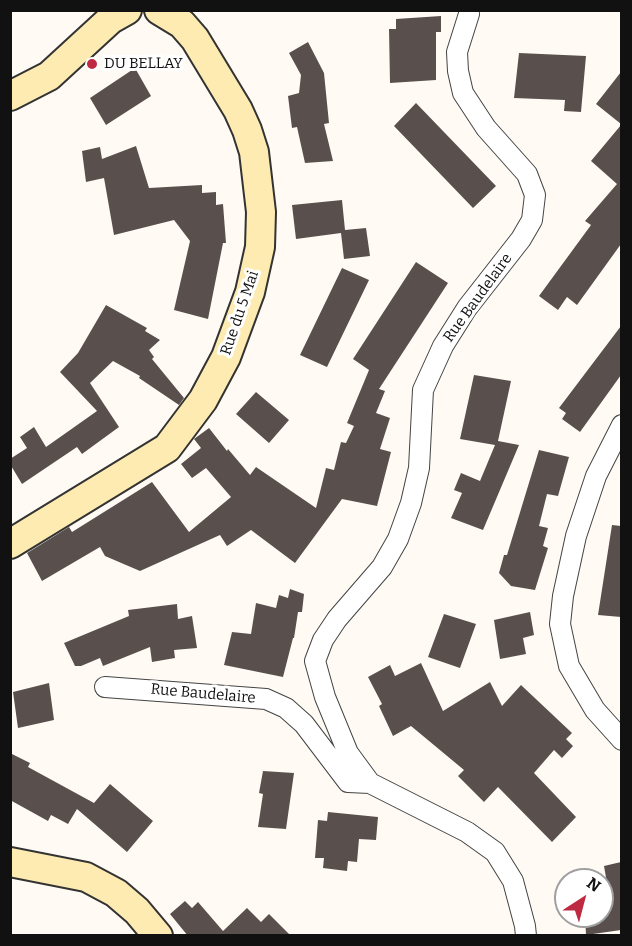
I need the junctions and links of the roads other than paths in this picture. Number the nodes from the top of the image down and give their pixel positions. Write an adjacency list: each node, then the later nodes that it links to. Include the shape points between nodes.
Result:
1 (159, 10): 6 (main road, Rue du 5 Mai, via 182,24 195,39 238,110 250,141 261,212 260,247 250,292 212,383 167,448)
2 (116, 13): 4 (main road, via 50,76)
3 (468, 14): 9 (street, Rue Baudelaire, via 457,52 463,93 486,128 527,174 535,195 532,220 443,346 423,390 419,468 398,538 382,567 337,619 315,661 348,753)
4 (10, 96)
5 (621, 425): 8 (street, via 597,476 576,536 560,624 569,666 595,710)
6 (10, 544)
7 (105, 687): 9 (street, Rue Baudelaire, via 266,699 286,708 304,724 348,782)
8 (621, 740)
9 (370, 783): 12 (street, Rue Baudelaire, via 467,832 495,852 513,881)
10 (10, 862): 11 (main road, via 86,877 116,893)
11 (158, 936)
12 (526, 936)

